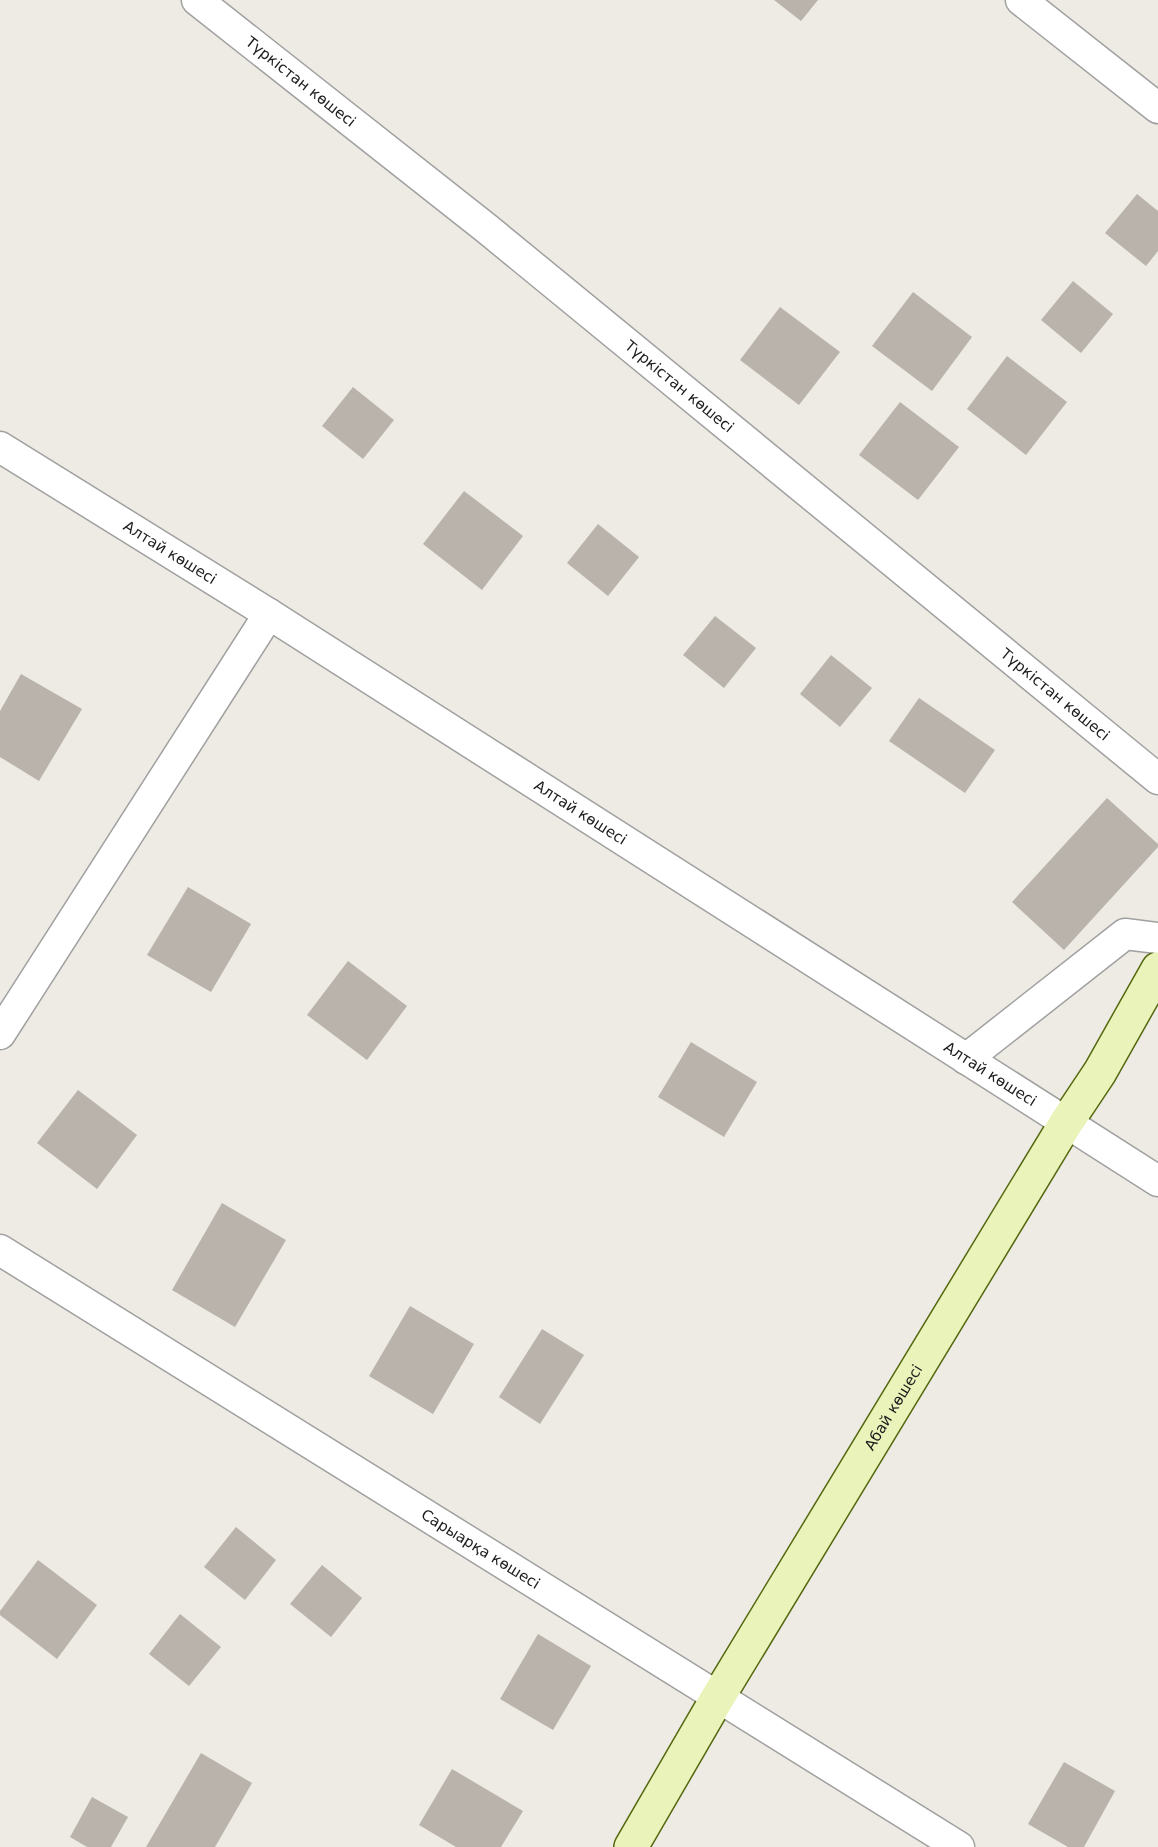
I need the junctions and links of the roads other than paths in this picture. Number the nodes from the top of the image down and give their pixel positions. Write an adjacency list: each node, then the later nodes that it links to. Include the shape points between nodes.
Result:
1 (197, 0): 6 (street, Түркістан көшесі, via 486,228)
2 (1021, 0): 3 (street)
3 (1158, 108)
4 (0, 447): 5 (street, Алтай көшесі)
5 (269, 614): 9 (street); 10 (street, Алтай көшесі)
6 (1158, 779)
7 (1158, 938): 10 (street, via 1125,933)
8 (1158, 969): 11 (main road, Абай көшесі, via 1100,1072)
9 (0, 1034)
10 (966, 1059): 11 (street, Алтай көшесі)
11 (1066, 1123): 12 (street, Алтай көшесі); 14 (main road, Абай көшесі)
12 (1158, 1181)
13 (0, 1250): 14 (street, Сарыарқа көшесі)
14 (718, 1697): 15 (main road, Абай көшесі); 16 (street, Сарыарқа көшесі)
15 (631, 1847)
16 (959, 1847)

